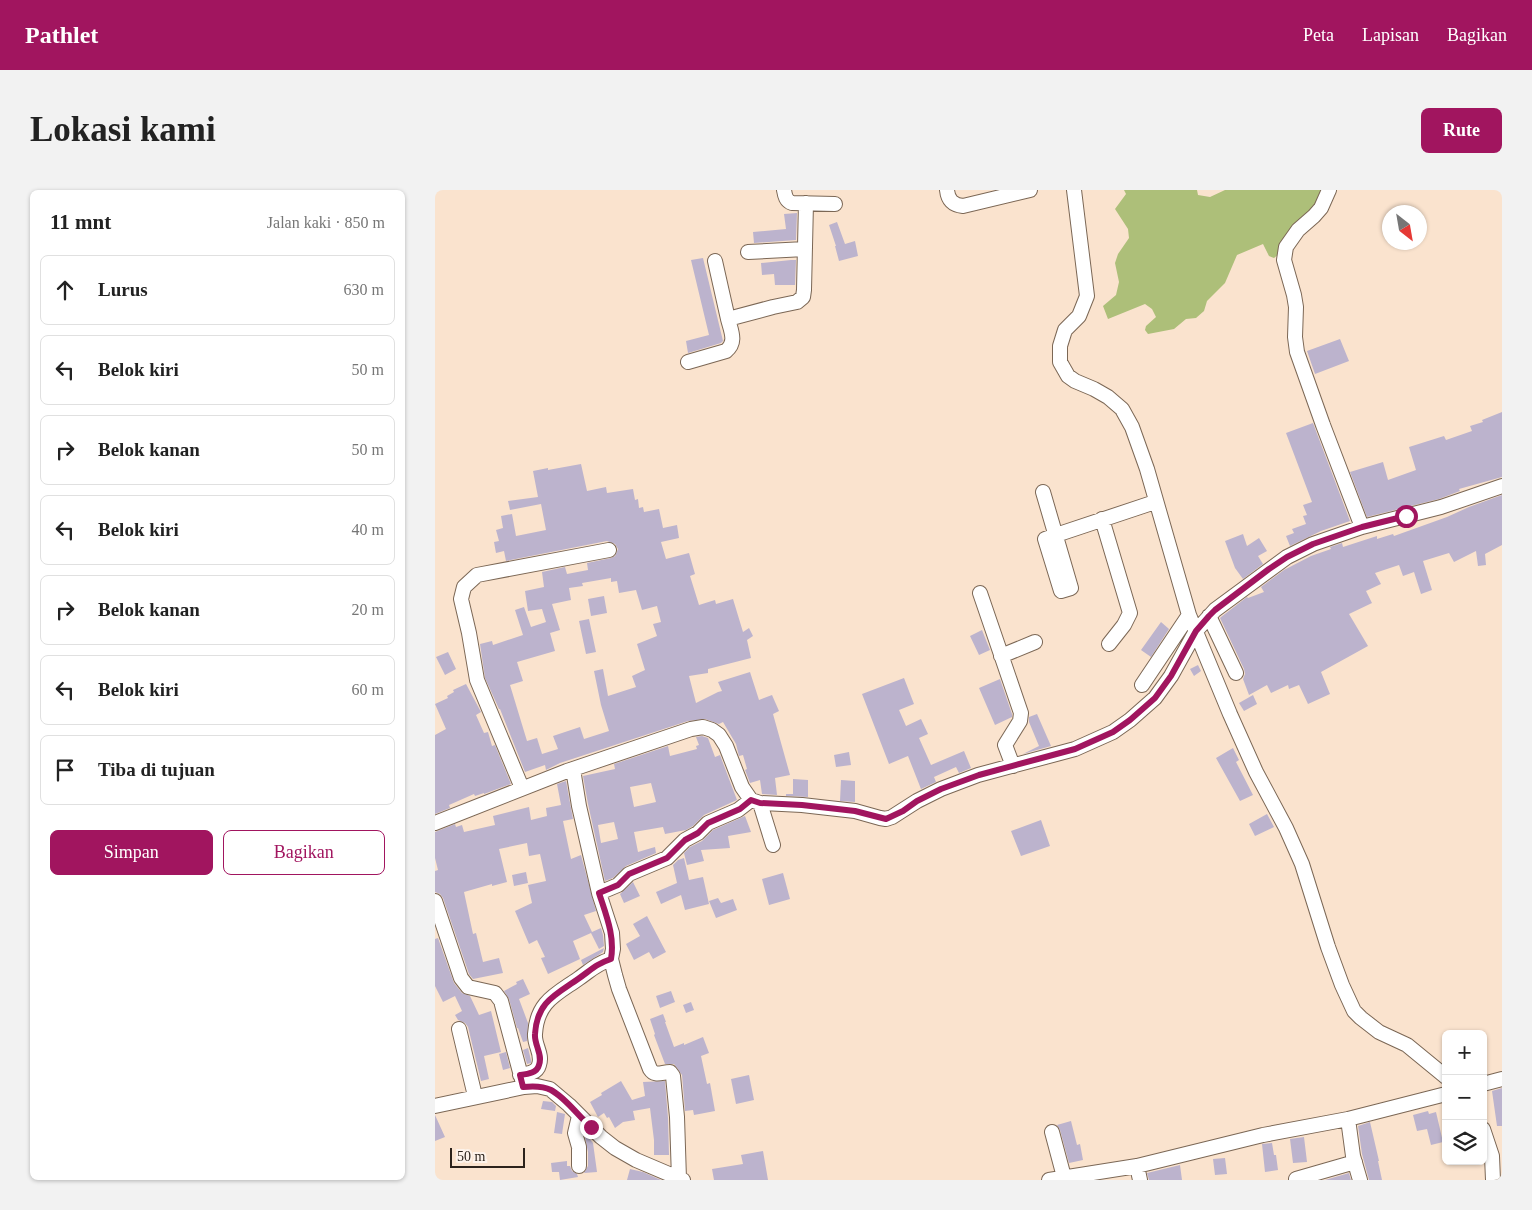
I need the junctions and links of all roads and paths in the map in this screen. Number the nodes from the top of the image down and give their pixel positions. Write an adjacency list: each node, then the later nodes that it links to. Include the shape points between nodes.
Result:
1 (784, 190): 6 (street, via 788,202)
2 (947, 190): 3 (street, via 950,200 963,206)
3 (1030, 190)
4 (1074, 190): 15 (street, via 1087,296 1079,316 1065,330 1060,362 1075,382 1101,393 1122,409 1147,470)
5 (1329, 190): 17 (street, via 1321,208 1286,247 1284,260 1296,307 1297,352)
6 (806, 203): 7 (street); 8 (street)
7 (835, 204)
8 (805, 249): 9 (street); 11 (street, via 803,298)
9 (748, 252)
10 (715, 261): 11 (street)
11 (728, 319): 12 (street, via 733,341 731,347)
12 (688, 362)
13 (1502, 486): 17 (street, via 1441,508)
14 (1043, 492): 16 (street, via 1056,535)
15 (1155, 502): 16 (street); 20 (street)
16 (1102, 519): 24 (street, via 1131,613)
17 (1362, 527): 21 (street, via 1287,557)
18 (609, 550): 30 (street, via 477,575 464,587 461,599 477,680)
19 (980, 593): 25 (street)
20 (1189, 616): 22 (street); 27 (street)
21 (1209, 616): 22 (street); 26 (street)
22 (1196, 631): 28 (street, via 1155,698 1130,720 1113,732 1075,749); 38 (street, via 1252,764 1302,864 1328,947 1354,1011 1379,1032 1407,1046)
23 (1035, 642): 25 (street)
24 (1109, 644)
25 (1001, 656): 28 (street, via 1021,713 1020,722 1005,745)
26 (1236, 673)
27 (1142, 684)
28 (1013, 766): 31 (street, via 941,789 886,819 855,811)
29 (573, 769): 30 (street); 31 (street, via 703,727 719,734 742,787); 34 (street)
30 (522, 788): 32 (street)
31 (755, 802): 33 (street); 34 (street, via 708,823 667,858 629,874 618,885)
32 (435, 823)
33 (773, 845)
34 (599, 893): 36 (street, via 611,933)
35 (435, 901): 40 (street, via 461,978 468,987 495,993 501,1001)
36 (611, 959): 40 (street, via 592,967 547,1000 536,1028 540,1063 537,1070); 54 (street, via 650,1069 653,1073 670,1072 673,1076)
37 (459, 1029): 42 (street)
38 (1443, 1075)
39 (1502, 1080): 41 (street)
40 (522, 1081): 42 (street); 45 (street, via 550,1089)
41 (1487, 1083)
42 (474, 1091): 44 (street)
43 (1442, 1095): 46 (street)
44 (435, 1106)
45 (579, 1116): 50 (street, via 575,1133); 54 (street, via 615,1148)
46 (1348, 1119): 49 (street); 51 (street, via 1263,1135)
47 (1052, 1132): 52 (street)
48 (1487, 1141): 57 (street, via 1492,1156)
49 (1355, 1162): 53 (street); 56 (street)
50 (579, 1166)
51 (1138, 1173): 52 (street)
52 (1064, 1177): 55 (street)
53 (1296, 1179)
54 (681, 1180)
55 (1049, 1180)
56 (1360, 1180)
57 (1493, 1180)

